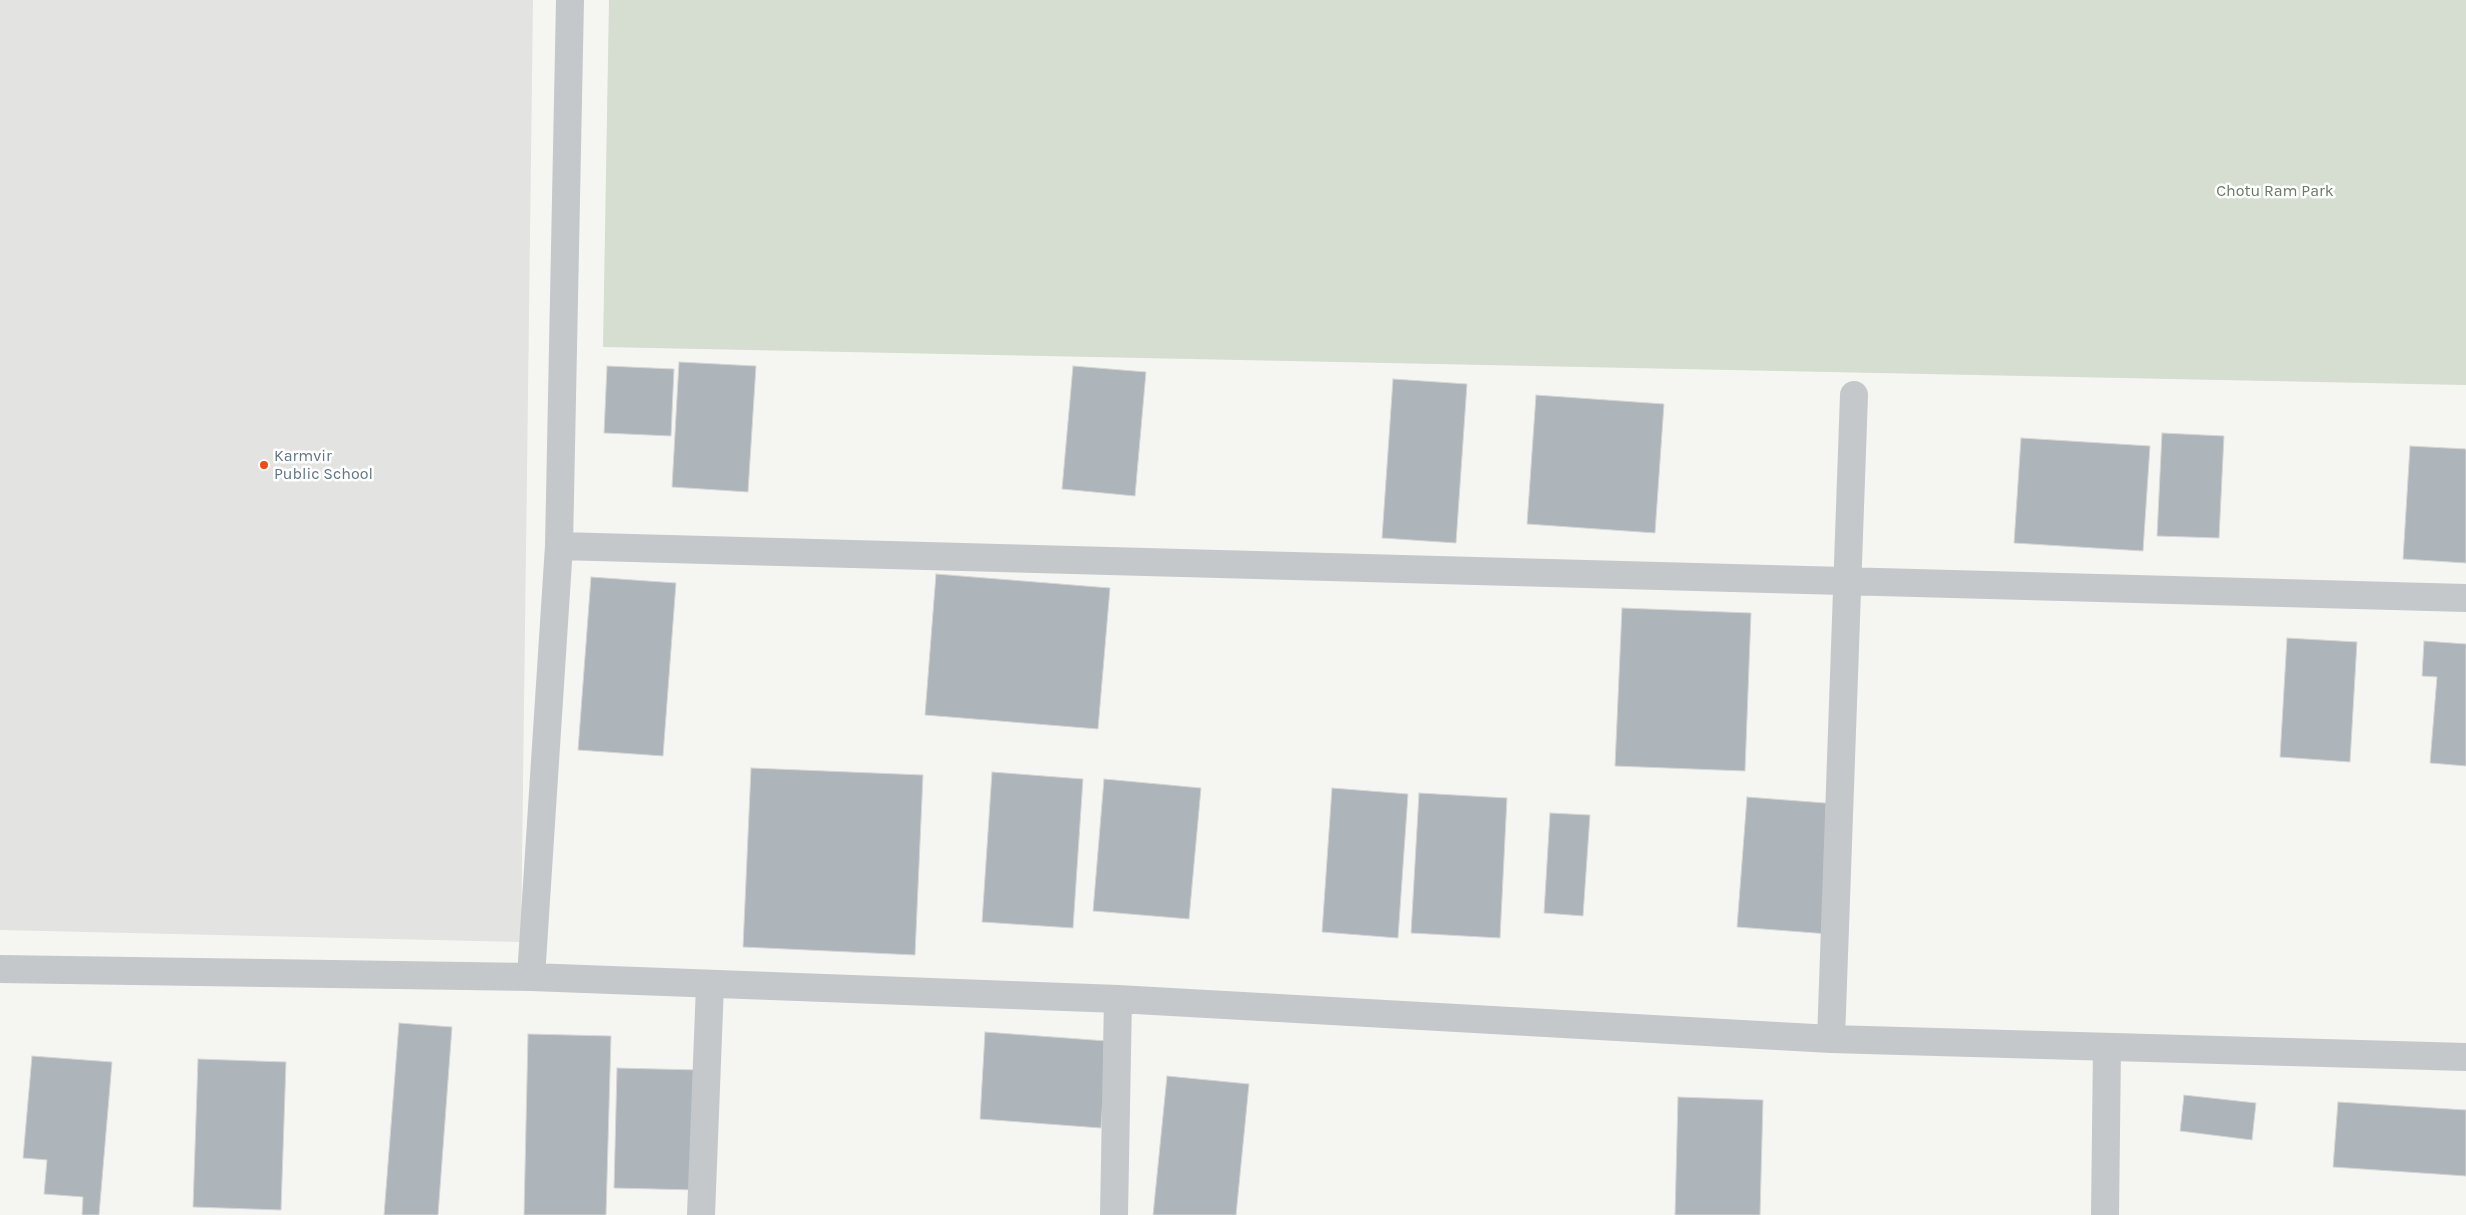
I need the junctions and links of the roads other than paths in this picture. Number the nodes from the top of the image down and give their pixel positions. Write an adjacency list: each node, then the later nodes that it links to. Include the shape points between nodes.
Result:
1 (570, 0): 3 (street)
2 (1854, 395): 4 (street)
3 (559, 546): 4 (street); 7 (street)
4 (1848, 581): 5 (street); 10 (street)
5 (2466, 598)
6 (0, 969): 7 (street)
7 (531, 977): 8 (street)
8 (710, 985): 9 (street); 13 (street)
9 (1118, 999): 10 (street); 14 (street)
10 (1831, 1040): 11 (street)
11 (2107, 1047): 12 (street); 15 (street)
12 (2466, 1057)
13 (701, 1215)
14 (1114, 1215)
15 (2105, 1215)

